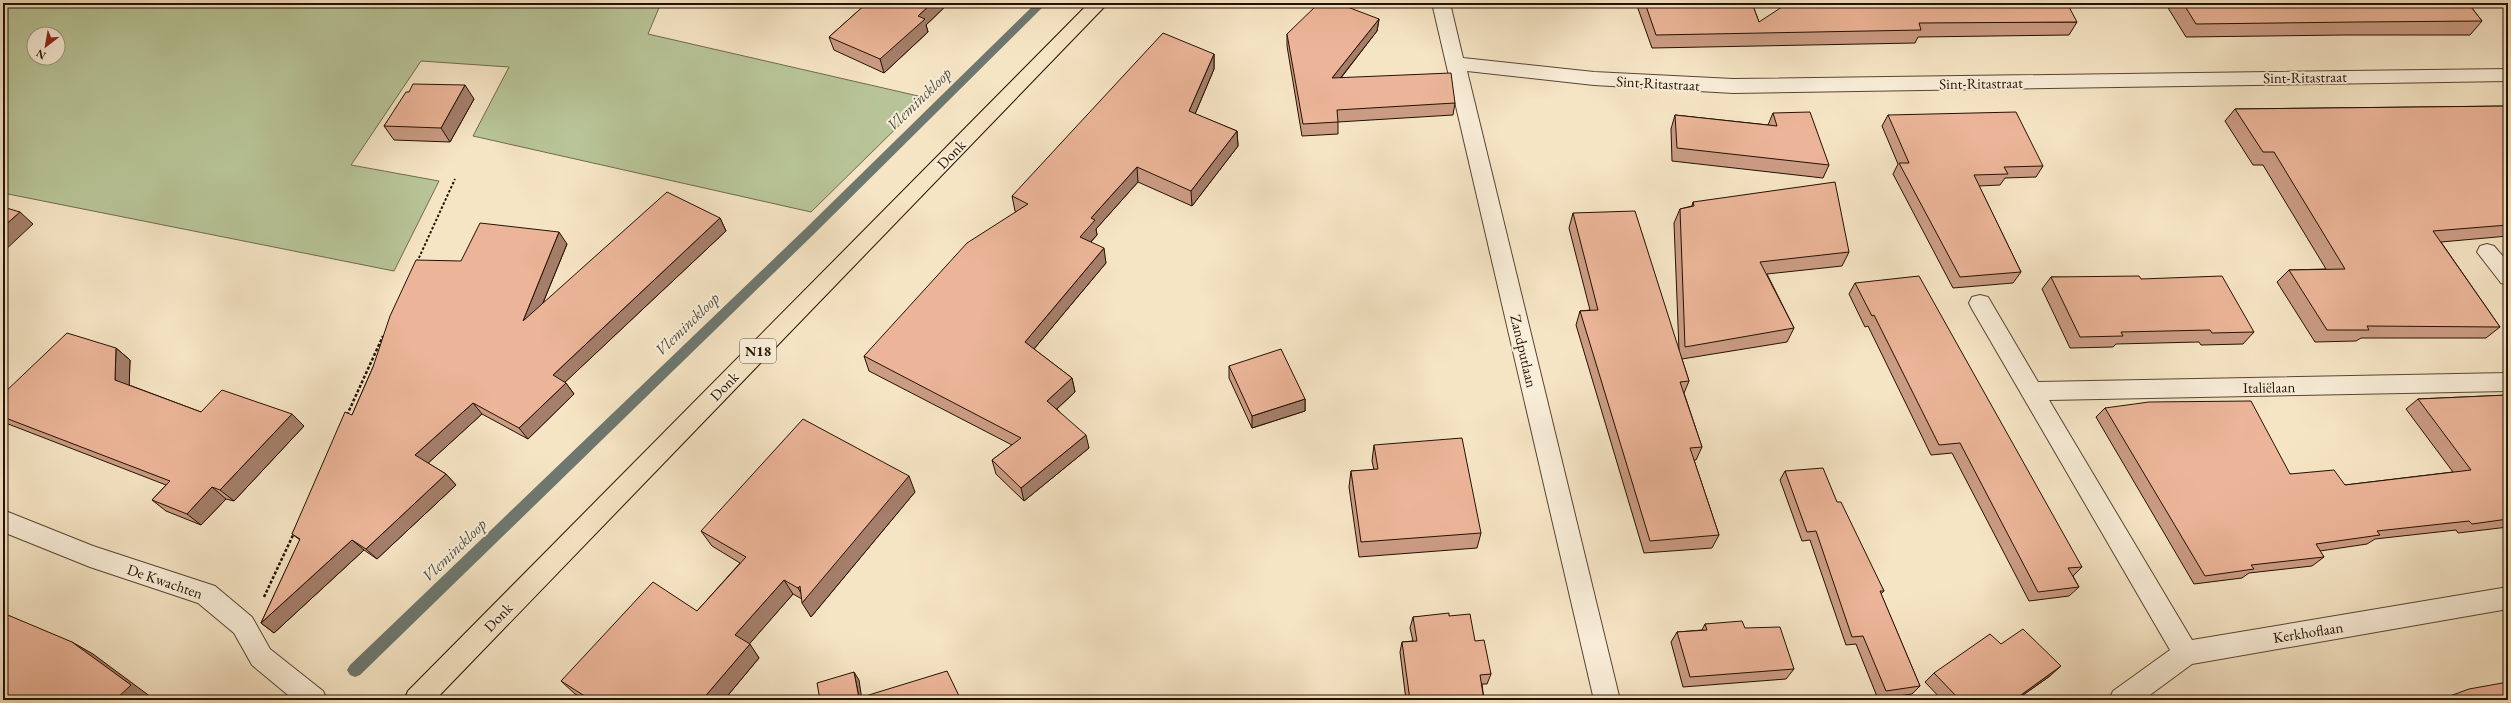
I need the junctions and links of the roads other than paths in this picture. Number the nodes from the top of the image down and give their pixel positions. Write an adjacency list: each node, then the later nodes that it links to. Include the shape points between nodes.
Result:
1 (1099, 3): 14 (main road, Donk / N18)
2 (1441, 3): 3 (street, Zandputlaan)
3 (1456, 63): 4 (street, Sint-Ritastraat, via 1546,75 1666,85 1733,86); 15 (street, Zandputlaan)
4 (2508, 75)
5 (2487, 252): 6 (street)
6 (2508, 277)
7 (1980, 303): 9 (street)
8 (2508, 382): 9 (street, Italiëlaan)
9 (2030, 391): 12 (street)
10 (3, 521): 13 (street, De Kwachten, via 90,556 206,594 243,625 261,657)
11 (2508, 598): 12 (street, Kerkhoflaan)
12 (2186, 652): 16 (street, Kerkhoflaan)
13 (314, 700)
14 (417, 700)
15 (1606, 700)
16 (2122, 700)

